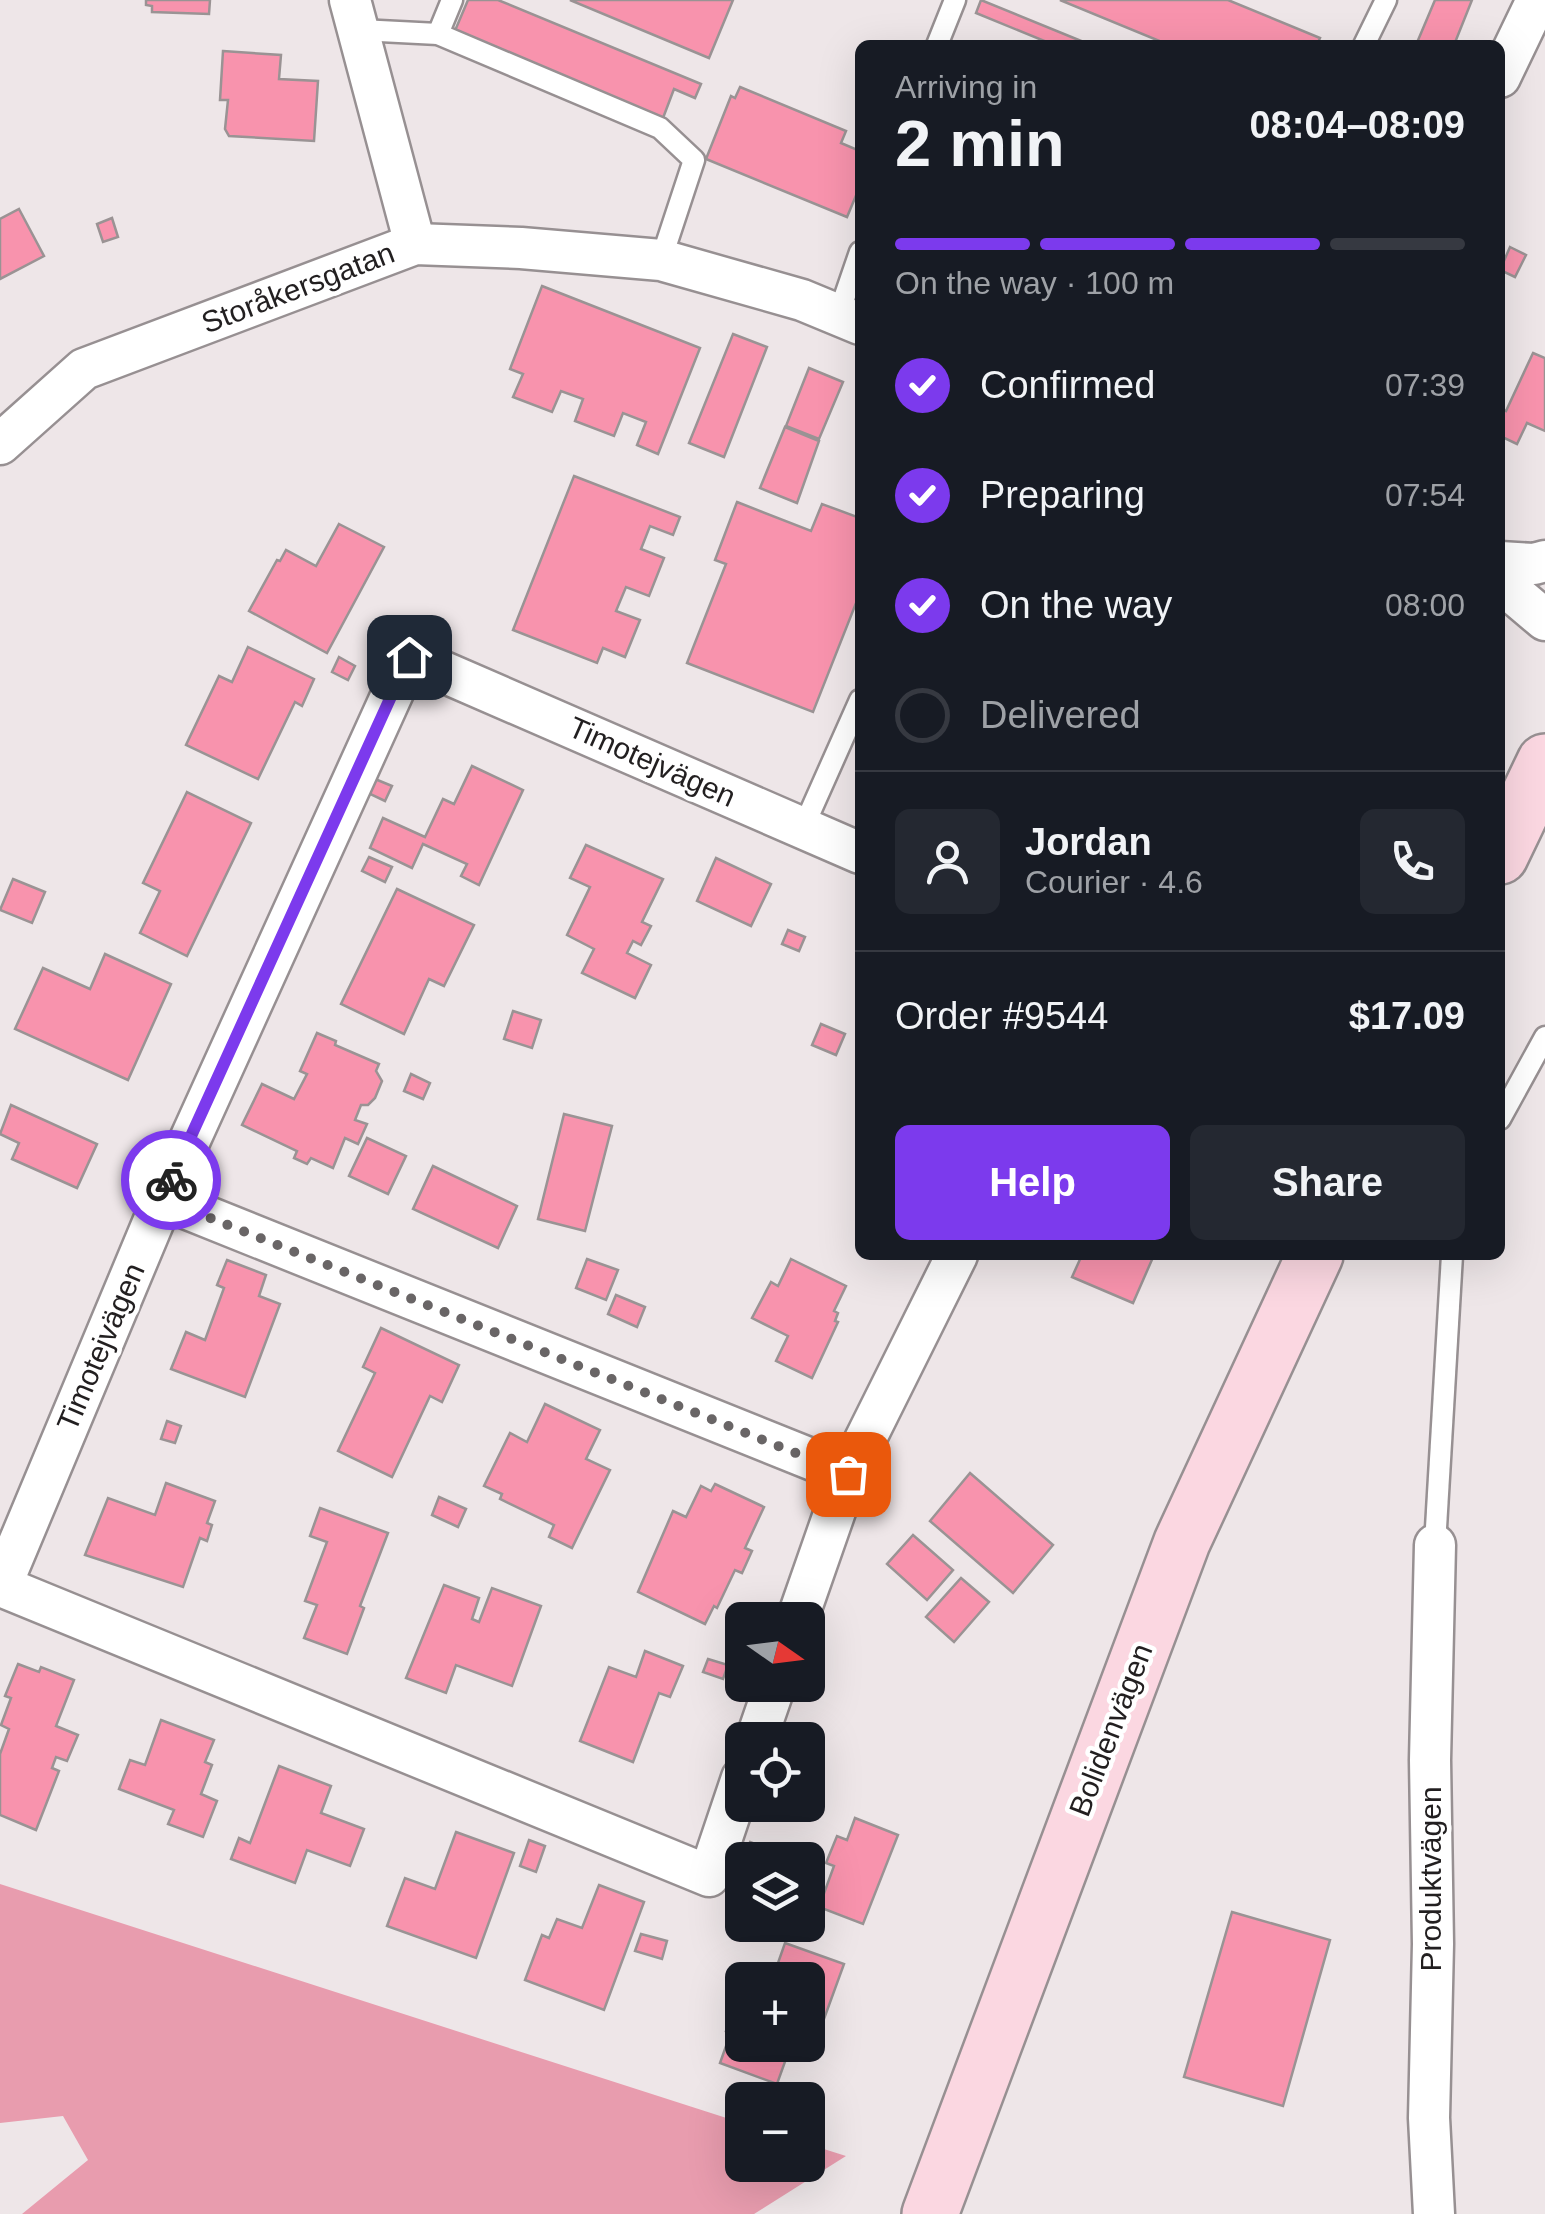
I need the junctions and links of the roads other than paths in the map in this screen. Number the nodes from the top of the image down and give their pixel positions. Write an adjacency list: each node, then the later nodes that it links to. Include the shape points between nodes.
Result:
1 (452, 0): 6 (lane)
2 (955, 0): 7 (lane)
3 (1386, 0): 8 (lane)
4 (1537, 0): 9 (street)
5 (355, 15): 6 (lane); 10 (street)
6 (438, 34): 11 (lane, via 660,128 694,160)
7 (939, 40)
8 (1366, 40)
9 (1505, 66)
10 (414, 244): 11 (street, Storåkersgatan); 14 (street, Storåkersgatan, via 84,369)
11 (661, 260): 13 (street, Storåkersgatan)
12 (855, 283): 13 (lane)
13 (849, 320)
14 (0, 444)
15 (1505, 562): 16 (street)
16 (1545, 562)
17 (1505, 586): 18 (street)
18 (1545, 620)
19 (855, 711): 21 (lane)
20 (1544, 758): 22 (main road)
21 (803, 828): 23 (street, Timotejvägen); 26 (street, Timotejvägen, via 409,657)
22 (1505, 845)
23 (855, 850)
24 (1545, 1038): 25 (lane)
25 (1505, 1111)
26 (163, 1199): 30 (street); 33 (street, Timotejvägen, via 1,1586 709,1876)
27 (955, 1260): 30 (street)
28 (1313, 1260): 34 (main road, Bolidenvägen, via 1182,1542)
29 (1452, 1260): 31 (lane)
30 (848, 1474): 32 (street)
31 (1434, 1545): 35 (street, Produktvägen)
32 (804, 1602)
33 (727, 1822)
34 (930, 2214)
35 (1434, 2214)

